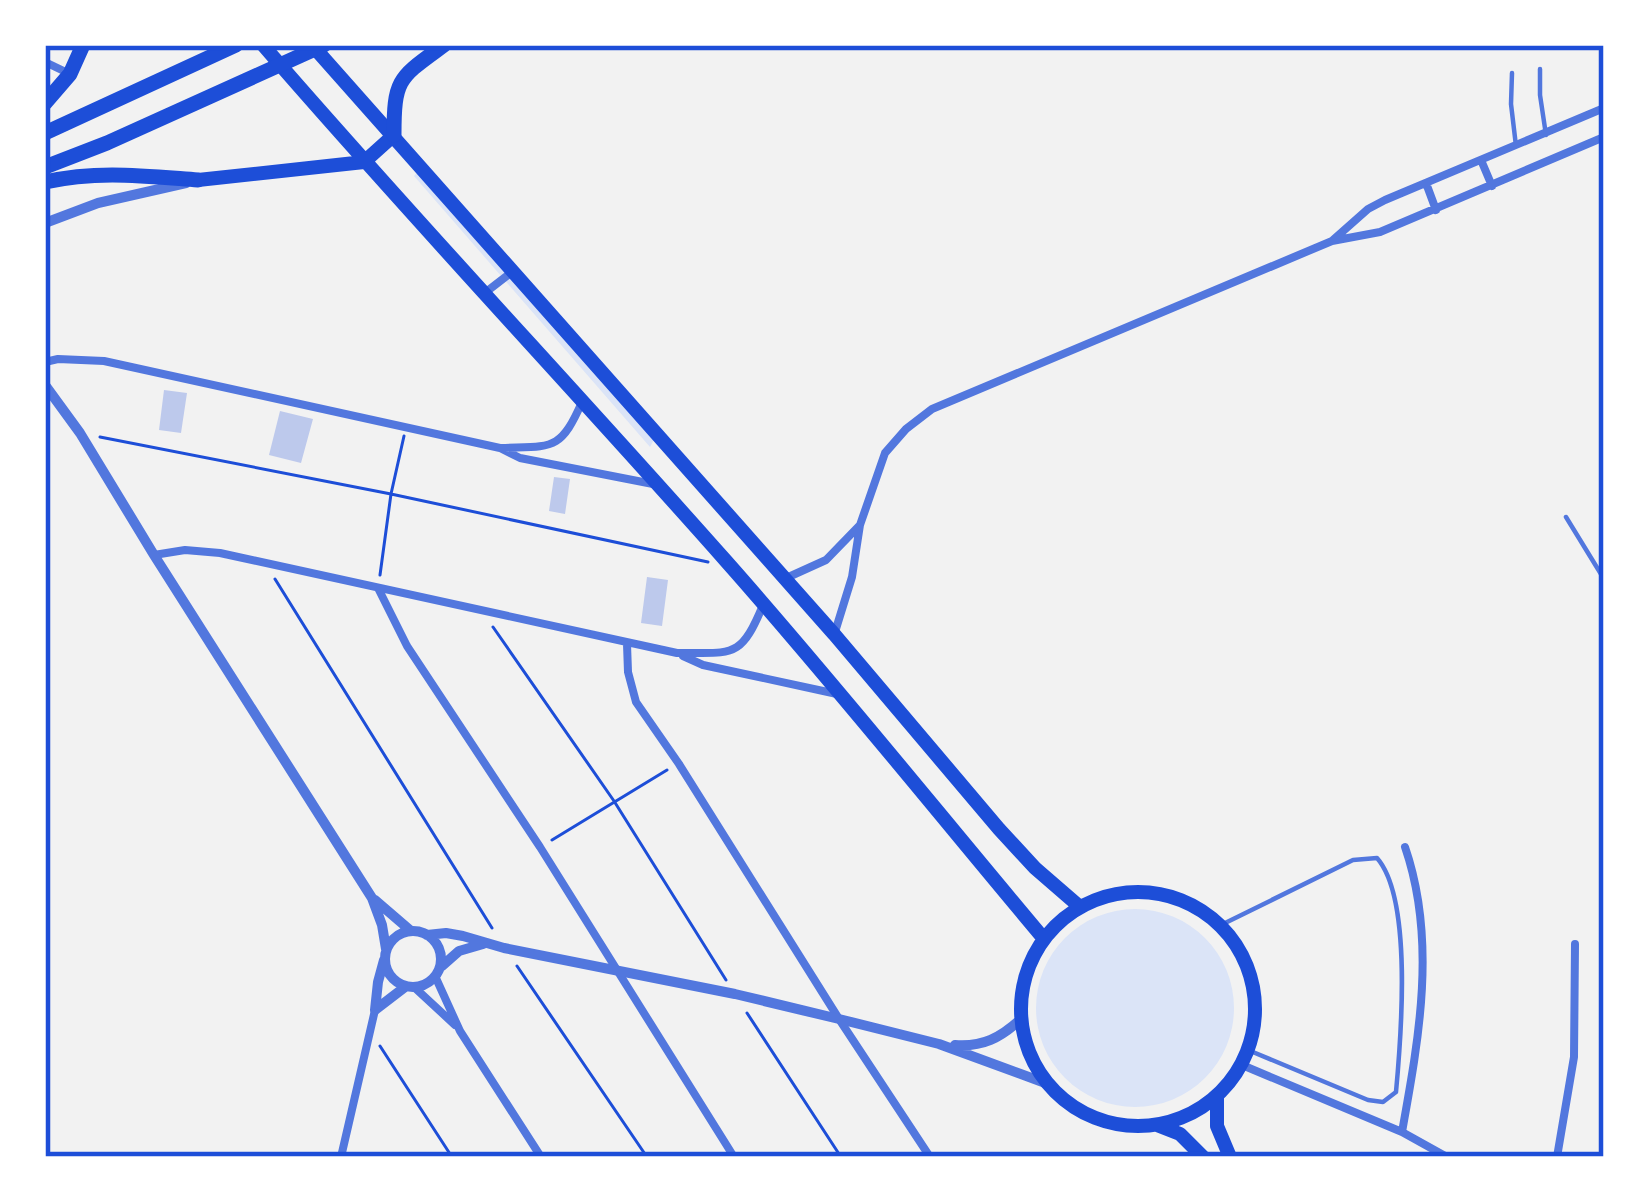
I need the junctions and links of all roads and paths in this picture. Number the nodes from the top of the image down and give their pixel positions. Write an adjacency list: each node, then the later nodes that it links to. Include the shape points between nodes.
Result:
1 (83, 45): 10 (highway)
2 (263, 45): 19 (main road)
3 (312, 45): 15 (main road)
4 (324, 45): 20 (highway)
5 (444, 45): 15 (highway, via 397,86)
6 (233, 47): 13 (highway)
7 (45, 62): 10 (street)
8 (1540, 69): 14 (lane)
9 (1512, 73): 17 (lane)
10 (70, 74): 11 (highway)
11 (45, 103)
12 (1604, 108): 14 (street)
13 (45, 133)
14 (1546, 134): 17 (street)
15 (394, 135): 19 (main road); 28 (main road)
16 (1604, 137): 24 (street)
17 (1516, 146): 18 (street)
18 (1481, 160): 23 (street); 24 (street)
19 (364, 162): 21 (main road); 29 (main road)
20 (45, 167)
21 (198, 180): 22 (highway, via 109,173); 26 (street)
22 (45, 182)
23 (1426, 183): 25 (street); 27 (street, via 1368,209)
24 (1492, 186): 25 (street)
25 (1436, 210): 27 (street)
26 (45, 223)
27 (1332, 241): 39 (street, via 932,409 885,453)
28 (514, 271): 29 (street); 43 (main road)
29 (484, 293): 32 (main road)
30 (45, 362): 33 (street, via 104,362)
31 (45, 385): 34 (street)
32 (583, 400): 35 (street, via 560,441); 36 (main road)
33 (406, 428): 35 (street); 37 (path)
34 (80, 433): 37 (path); 40 (street)
35 (500, 448): 36 (street)
36 (658, 485): 42 (main road)
37 (392, 494): 42 (path); 45 (path)
38 (1566, 517): 44 (lane)
39 (860, 525): 43 (street, via 826,560); 48 (street)
40 (154, 555): 41 (street, via 185,550); 56 (street)
41 (265, 562): 45 (street); 64 (path)
42 (731, 566): 46 (main road)
43 (783, 579): 48 (main road)
44 (1604, 579)
45 (378, 588): 47 (street); 54 (street, via 407,646)
46 (763, 605): 50 (street, via 741,647); 51 (main road)
47 (483, 612): 49 (street); 53 (path)
48 (834, 634): 57 (main road, via 1035,868)
49 (627, 644): 50 (street); 52 (street, via 636,702)
50 (676, 653): 51 (street)
51 (840, 694): 61 (main road)
52 (679, 764): 53 (path); 73 (street)
53 (614, 802): 54 (path); 69 (path)
54 (540, 847): 67 (street)
55 (1405, 847): 72 (street, via 1422,918)
56 (372, 898): 59 (street); 65 (street)
57 (1080, 907): 58 (main road, via 1154,892 1190,903); 61 (main road)
58 (1221, 925): 70 (lane, via 1353,860 1377,859 1387,870 1397,919); 78 (main road, via 1244,956 1256,992)
59 (411, 931): 60 (street); 65 (street, via 396,936)
60 (428, 935): 62 (street); 66 (street, via 439,950)
61 (1044, 939): 74 (main road, via 1030,963)
62 (486, 943): 64 (street); 66 (street, via 459,951)
63 (1576, 944): 93 (street, via 1574,1057)
64 (504, 948): 67 (street); 86 (path)
65 (385, 954): 68 (street, via 390,976); 71 (street)
66 (437, 972): 68 (street); 76 (street)
67 (618, 972): 69 (street); 87 (street)
68 (410, 987): 71 (street); 76 (street)
69 (735, 994): 73 (street); 88 (path)
70 (1401, 1009): 72 (lane); 78 (lane, via 1396,1092 1383,1102)
71 (375, 1010): 75 (street)
72 (1420, 1017): 82 (street)
73 (839, 1019): 77 (street); 89 (street)
74 (1021, 1019): 77 (street, via 979,1046); 79 (main road)
75 (369, 1030): 83 (street); 84 (path)
76 (460, 1030): 85 (street)
77 (939, 1044): 79 (street)
78 (1245, 1058): 80 (main road); 82 (street)
79 (1048, 1084): 81 (main road, via 1097,1119)
80 (1217, 1097): 81 (main road); 91 (main road, via 1217,1126)
81 (1157, 1125): 90 (main road)
82 (1402, 1132): 92 (street)
83 (341, 1157)
84 (452, 1157)
85 (542, 1157)
86 (647, 1157)
87 (734, 1157)
88 (842, 1157)
89 (930, 1157)
90 (1203, 1157)
91 (1230, 1157)
92 (1447, 1157)
93 (1557, 1157)

